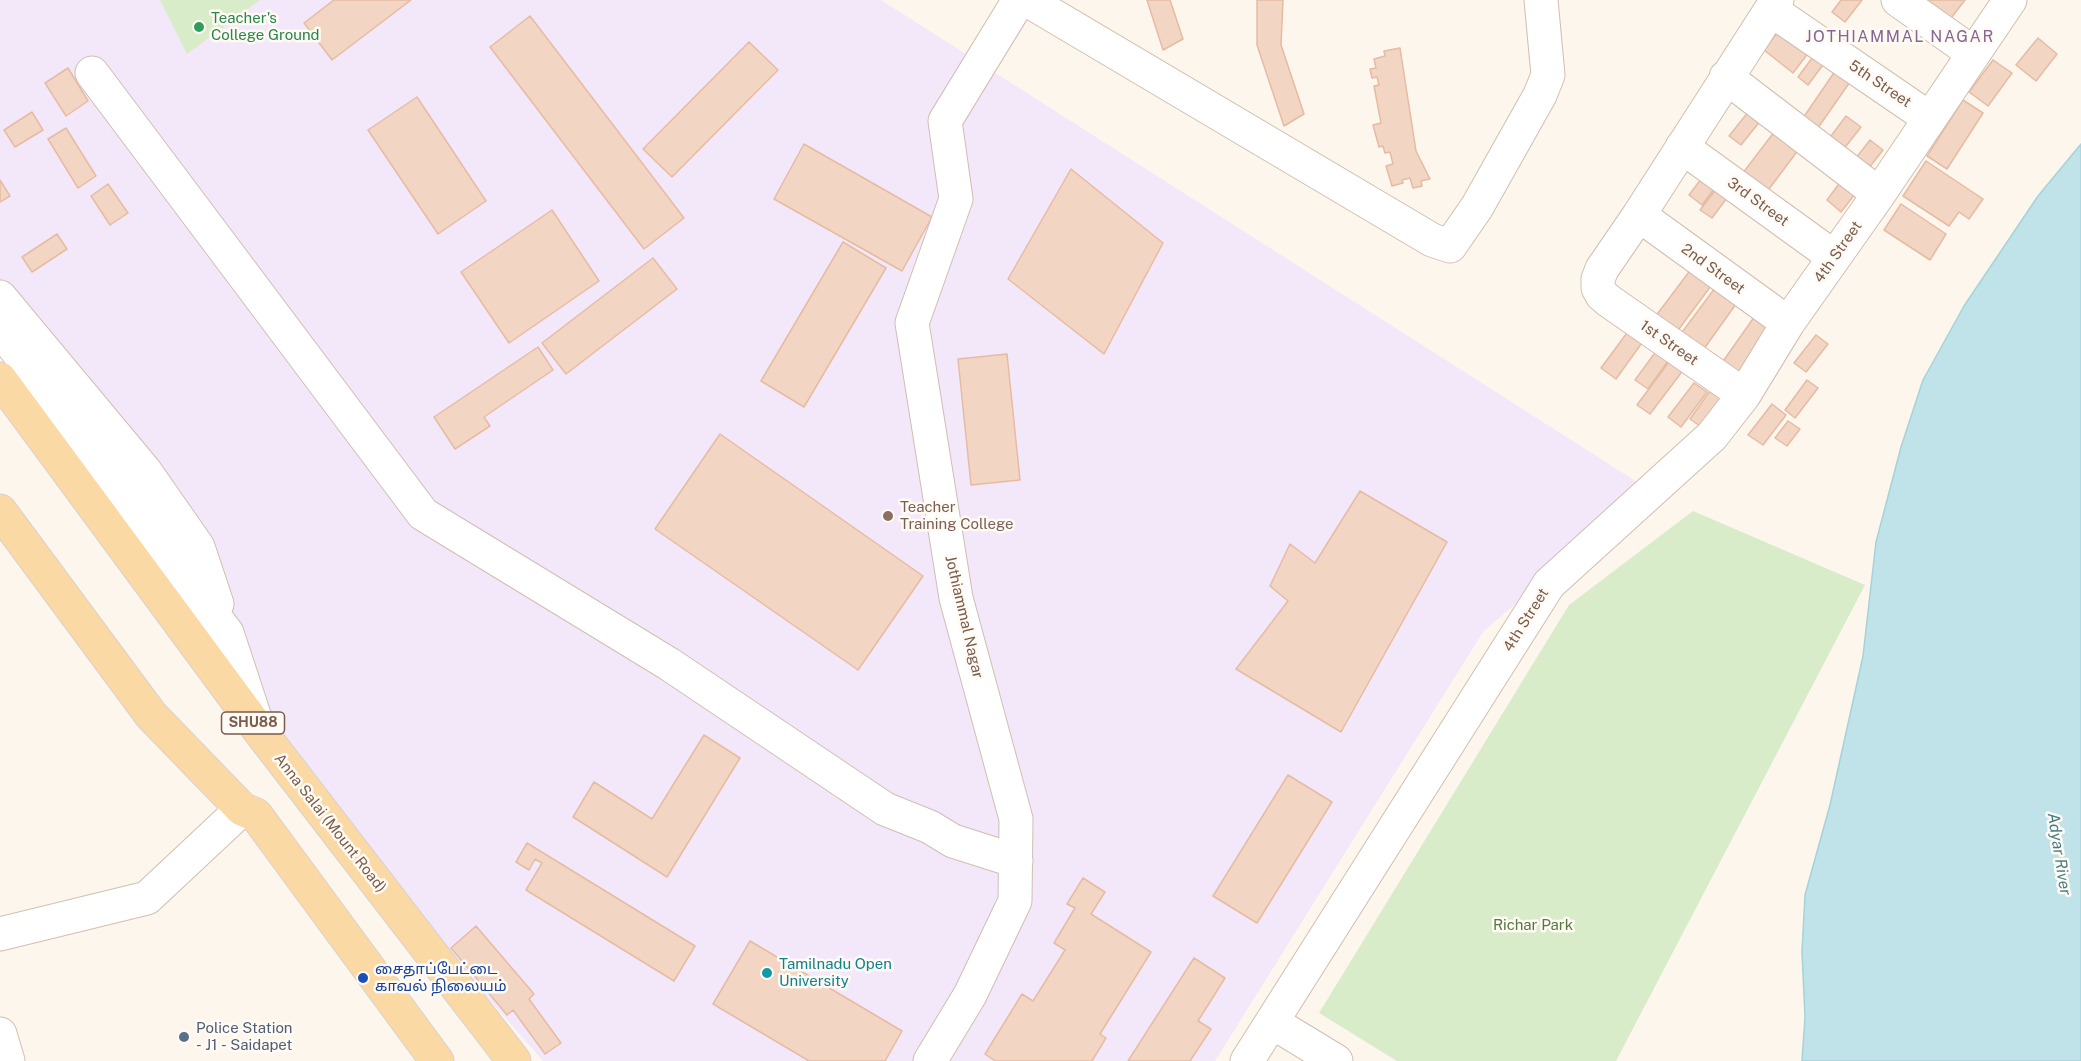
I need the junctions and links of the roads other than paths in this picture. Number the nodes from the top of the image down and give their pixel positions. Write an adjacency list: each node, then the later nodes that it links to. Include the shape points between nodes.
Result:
1 (1019, 0): 24 (street, Jothiammal Nagar, via 945,121 956,199 912,322 956,598 1016,819)
2 (1027, 0): 3 (street, via 1432,240 1450,246 1540,95 1548,75)
3 (1541, 0)
4 (1898, 0): 7 (street)
5 (2010, 0): 7 (street, 4th Street)
6 (1774, 5): 9 (street); 10 (street, 5th Street)
7 (1973, 53): 10 (street, 4th Street)
8 (92, 73): 24 (street, via 423,514 669,664 885,809 953,841)
9 (1726, 77): 11 (street); 12 (street)
10 (1929, 118): 12 (street, 4th Street)
11 (1682, 147): 13 (street); 14 (street, 3rd Street)
12 (1879, 194): 14 (street, 4th Street)
13 (1639, 215): 16 (street, 2nd Street); 19 (street, 1st Street, via 1602,269 1598,279 1602,296)
14 (1834, 257): 16 (street, 4th Street)
15 (0, 297): 21 (street, via 145,471 198,547)
16 (1788, 324): 19 (street, 4th Street)
17 (0, 328): 21 (street)
18 (0, 378): 22 (main road, Anna Salai (Mount Road) / SHU88)
19 (1744, 396): 26 (street, 4th Street, via 1686,461 1548,584)
20 (0, 511): 23 (main road, via 151,715)
21 (227, 633): 22 (street)
22 (259, 730): 30 (main road, Anna Salai (Mount Road) / SHU88)
23 (242, 809): 25 (street, via 147,898); 29 (main road, via 256,815)
24 (1016, 861): 31 (street, Jothiammal Nagar, via 1015,901 970,994)
25 (0, 934)
26 (1272, 1022): 32 (street, 4th Street); 33 (street)
27 (0, 1034): 28 (street)
28 (8, 1061)
29 (437, 1061)
30 (514, 1061)
31 (930, 1061)
32 (1247, 1061)
33 (1336, 1061)

